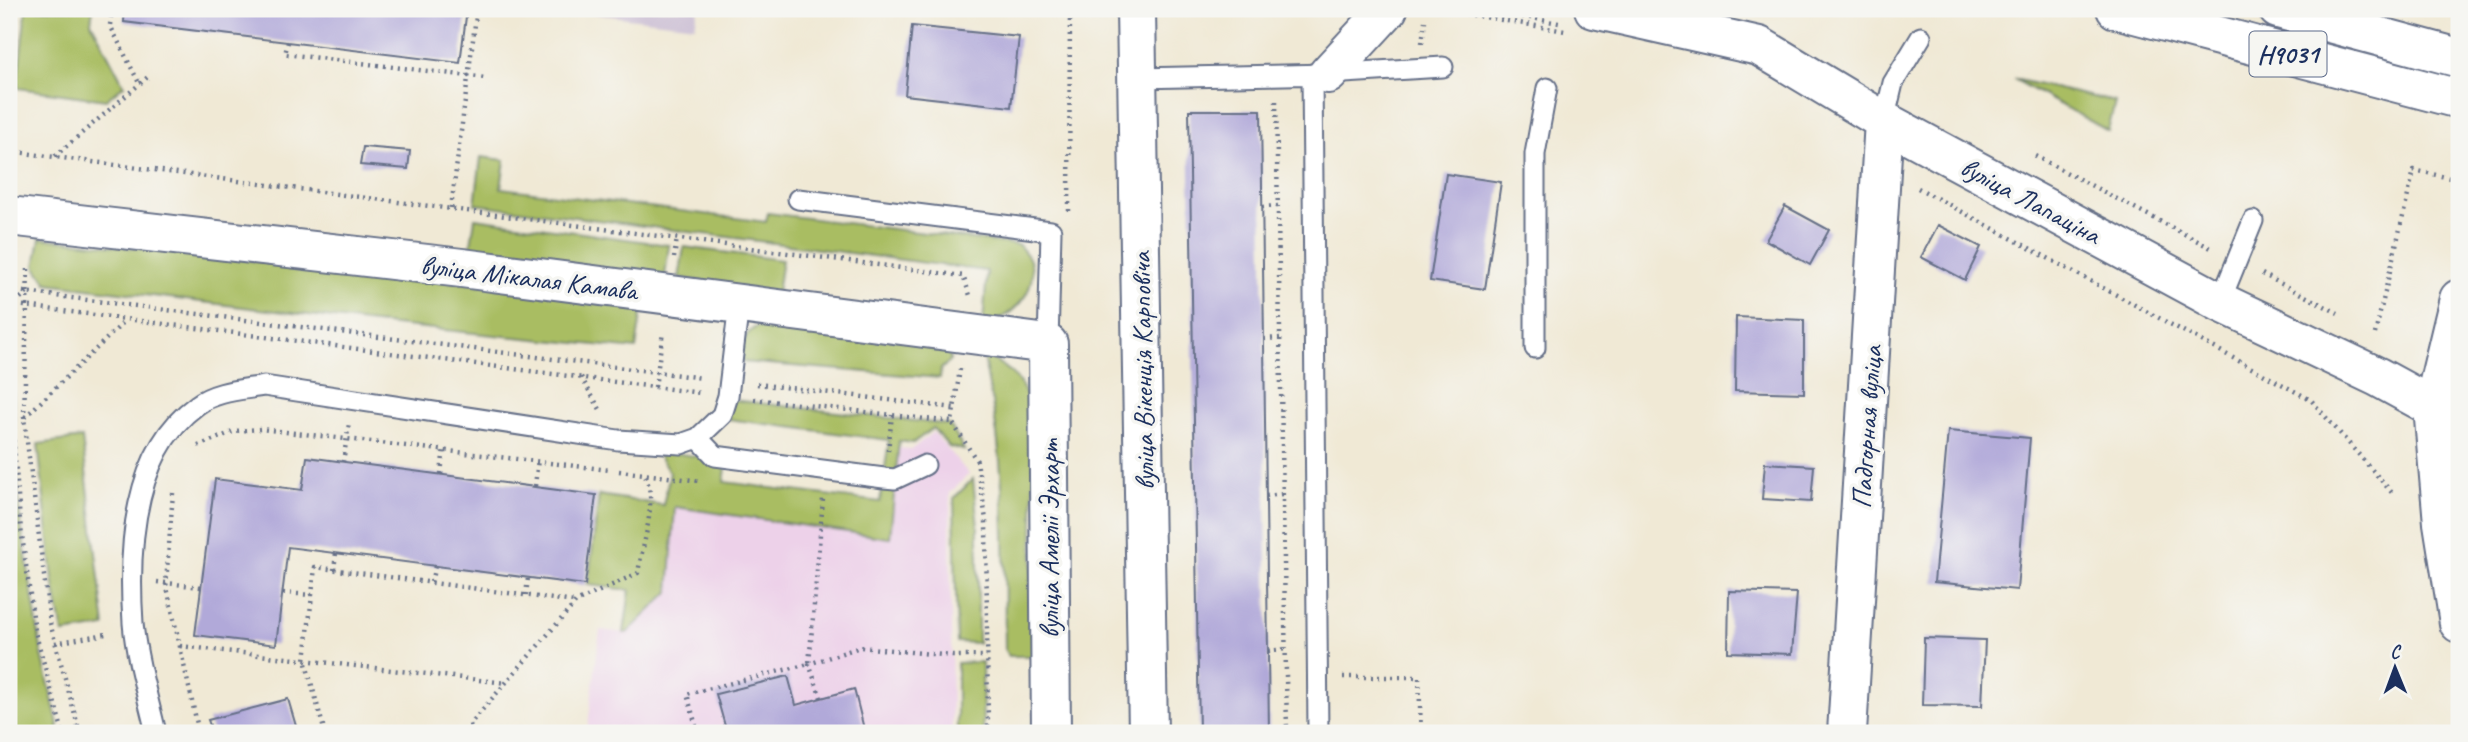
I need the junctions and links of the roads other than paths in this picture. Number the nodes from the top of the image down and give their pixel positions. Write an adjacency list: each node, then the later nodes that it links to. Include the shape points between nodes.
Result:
1 (1136, 9): 10 (street, вуліца Вікенція Карповіча)
2 (1388, 9): 9 (street)
3 (1594, 9): 13 (street, вуліца Лапаціна, via 1759,46)
4 (2116, 9): 12 (street, Н9031)
5 (2278, 9): 7 (street, Н9031)
6 (1921, 37): 13 (lane, via 1893,83)
7 (2459, 58)
8 (1443, 67): 9 (lane)
9 (1320, 74): 10 (lane); 29 (lane)
10 (1137, 78): 28 (street, вуліца Вікенція Карповіча)
11 (1547, 88): 21 (lane, via 1535,154)
12 (2459, 99)
13 (1884, 140): 18 (street, вуліца Лапаціна); 30 (street, Падгорная вуліца)
14 (798, 198): 20 (lane, via 1051,231)
15 (9, 216): 19 (street, вуліца Мікалая Камава)
16 (2253, 221): 18 (lane)
17 (2459, 299): 22 (street)
18 (2220, 302): 22 (street, вуліца Лапаціна)
19 (739, 304): 20 (street, вуліца Мікалая Камава); 23 (lane, via 722,415)
20 (1048, 344): 27 (street, вуліца Амеліі Эрхарт)
21 (1535, 348)
22 (2446, 414): 25 (street, via 2443,523)
23 (698, 438): 24 (lane, via 715,456 884,478 895,479); 26 (lane, via 681,444 618,440 264,386 198,404 169,434 150,465 138,504 135,631)
24 (925, 465)
25 (2458, 611)
26 (156, 733)
27 (1051, 733)
28 (1148, 733)
29 (1318, 733)
30 (1847, 733)

